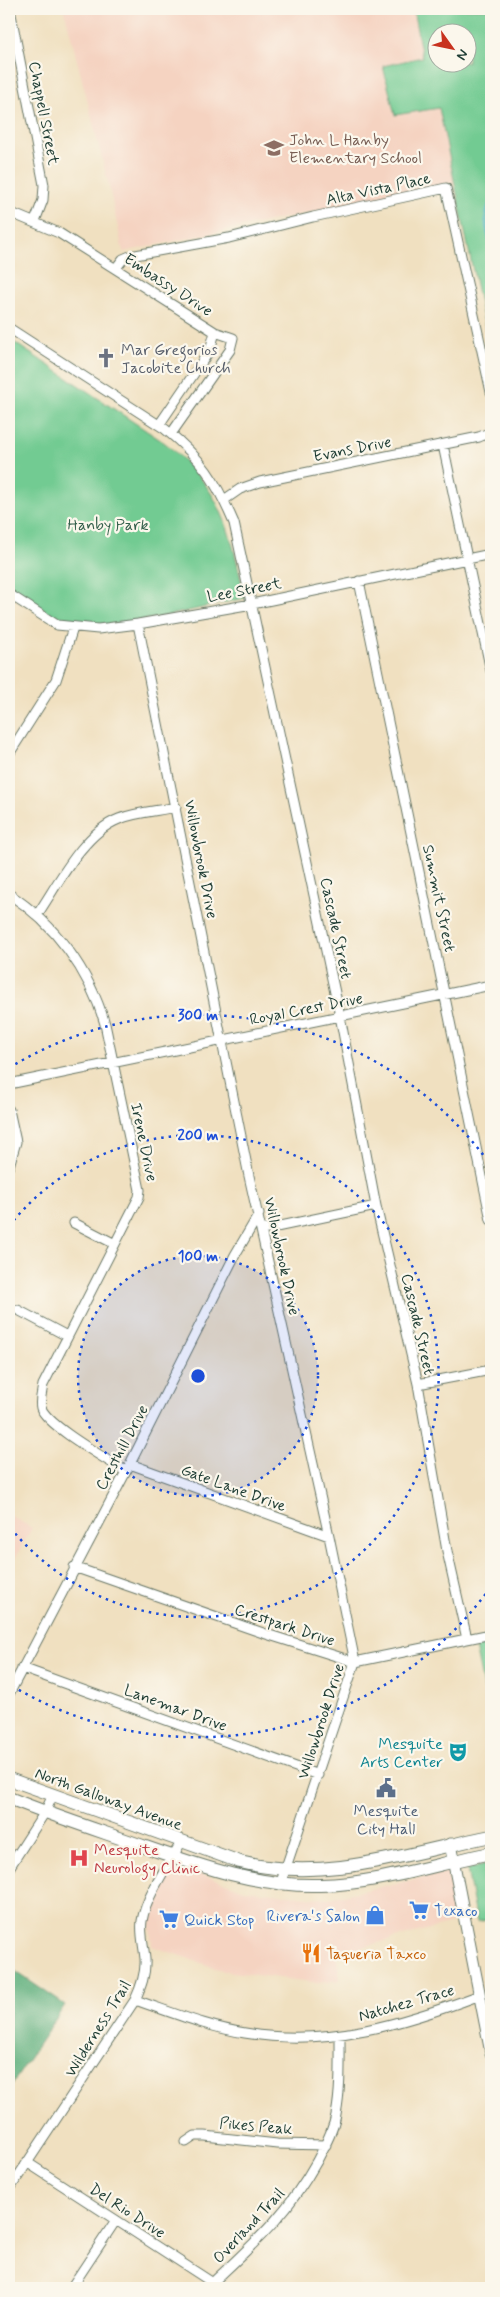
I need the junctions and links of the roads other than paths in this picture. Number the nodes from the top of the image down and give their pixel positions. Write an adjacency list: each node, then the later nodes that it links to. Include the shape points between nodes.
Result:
1 (10, 9): 3 (street, Chappell Street, via 44,185 43,200)
2 (9, 212): 3 (street, Embassy Drive)
3 (35, 221): 4 (street, Embassy Drive, via 59,232)
4 (116, 268): 6 (street, Embassy Drive); 7 (street, Alta Vista Place, via 130,256 229,238 446,188)
5 (9, 328): 8 (street, Cascade Street)
6 (215, 332): 8 (street, Embassy Drive, via 210,350); 10 (street, via 231,336 233,345)
7 (491, 392)
8 (159, 425): 10 (street, Cascade Street)
9 (490, 433): 11 (street, Evans Drive)
10 (171, 434): 12 (street, Cascade Street, via 204,464)
11 (443, 445): 12 (street, Evans Drive, via 260,482); 14 (street)
12 (224, 500): 17 (street, Cascade Street, via 239,540)
13 (491, 554): 14 (street, Lee Street)
14 (468, 558): 15 (street, Lee Street); 20 (street)
15 (359, 581): 17 (street, Lee Street); 26 (street, Summit Street)
16 (9, 594): 19 (street, Lee Street, via 47,620)
17 (252, 604): 18 (street, Lee Street); 27 (street, Cascade Street)
18 (138, 624): 19 (street, Lee Street, via 98,629); 22 (street, Willowbrook Drive)
19 (73, 628): 21 (street, via 56,680)
20 (491, 671)
21 (9, 754)
22 (176, 807): 24 (street, via 120,818 100,829 88,840); 28 (street, Willowbrook Drive)
23 (9, 894): 24 (street, Irene Drive)
24 (37, 915): 29 (street, Irene Drive, via 76,961 98,999)
25 (491, 985): 26 (street, Royal Crest Drive)
26 (444, 995): 27 (street, Royal Crest Drive); 35 (street, Summit Street)
27 (340, 1016): 28 (street, Royal Crest Drive); 33 (street, Cascade Street)
28 (222, 1040): 29 (street, Royal Crest Drive); 34 (street, Willowbrook Drive)
29 (113, 1062): 30 (street, Royal Crest Drive); 38 (street, Irene Drive, via 140,1190)
30 (9, 1084)
31 (9, 1110): 32 (street, via 16,1142)
32 (9, 1166)
33 (376, 1206): 37 (street); 42 (street, Cascade Street)
34 (259, 1214): 37 (street, Willowbrook Drive); 44 (street, Cresthill Drive)
35 (491, 1220)
36 (74, 1223): 38 (street)
37 (262, 1230): 45 (street, Willowbrook Drive)
38 (115, 1244): 40 (street, Irene Drive)
39 (18, 1310): 40 (street)
40 (67, 1336): 43 (street, Irene Drive, via 40,1398 49,1418)
41 (491, 1370): 42 (street)
42 (418, 1384): 48 (street, Cascade Street, via 447,1551)
43 (88, 1448): 44 (street, Gate Lane Drive)
44 (128, 1467): 45 (street, Gate Lane Drive); 46 (street, Cresthill Drive)
45 (329, 1536): 49 (street, Willowbrook Drive)
46 (74, 1567): 49 (street, Crestpark Drive); 50 (street, Cresthill Drive)
47 (491, 1634): 48 (street, Crestpark Drive)
48 (467, 1639): 49 (street, Crestpark Drive)
49 (355, 1662): 52 (street, Willowbrook Drive)
50 (22, 1668): 51 (street, Cresthill Drive); 52 (street, Lanemar Drive)
51 (9, 1694)
52 (318, 1775): 64 (street, Willowbrook Drive)
53 (9, 1779): 54 (main road, North Galloway Avenue)
54 (53, 1795): 56 (street); 58 (main road, North Galloway Avenue)
55 (9, 1798): 56 (main road, North Galloway Avenue)
56 (45, 1812): 61 (main road, North Galloway Avenue); 63 (street)
57 (491, 1836): 59 (main road, North Galloway Avenue)
58 (182, 1842): 61 (street, Wilderness Trail); 64 (main road, North Galloway Avenue, via 240,1862)
59 (450, 1844): 62 (street); 64 (main road, North Galloway Avenue, via 354,1866)
60 (491, 1853): 62 (main road, North Galloway Avenue)
61 (173, 1857): 65 (main road, North Galloway Avenue, via 239,1877); 67 (street, Wilderness Trail, via 144,1912 143,1982)
62 (453, 1860): 65 (main road, North Galloway Avenue, via 366,1880); 66 (street)
63 (9, 1868)
64 (285, 1870): 65 (street, Willowbrook Drive)
65 (280, 1885)
66 (480, 1995): 68 (street, Natchez Trace, via 425,2016); 69 (street)
67 (135, 2000): 68 (street, Natchez Trace, via 203,2024 245,2033 299,2037); 72 (street, Wilderness Trail)
68 (340, 2035): 71 (street, Overland Trail, via 336,2116)
69 (491, 2053)
70 (186, 2142): 71 (street, Pikes Peak, via 194,2136 205,2136 277,2144)
71 (326, 2145): 75 (street, Overland Trail, via 302,2188 279,2218)
72 (28, 2163): 73 (street, Wilderness Trail); 74 (street, Del Rio Drive)
73 (9, 2190)
74 (116, 2220): 75 (street, Del Rio Drive); 76 (street)
75 (210, 2286)
76 (71, 2288)

